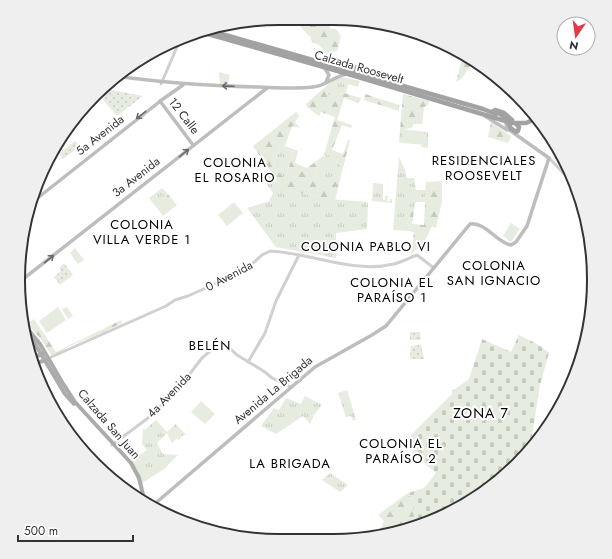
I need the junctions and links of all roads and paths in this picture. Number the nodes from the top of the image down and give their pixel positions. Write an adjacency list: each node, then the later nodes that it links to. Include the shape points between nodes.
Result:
1 (219, 33): 4 (highway, Calzada Roosevelt)
2 (215, 34): 4 (highway)
3 (212, 35): 6 (highway, Calzada Roosevelt)
4 (238, 38): 6 (highway, Calzada Roosevelt)
5 (177, 46): 13 (street)
6 (286, 54): 7 (highway, Calzada Roosevelt)
7 (324, 66): 8 (highway, Calzada Roosevelt); 9 (main road); 12 (highway, Calzada Roosevelt); 12 (highway, via 337,63 356,66)
8 (348, 74): 11 (main road); 20 (highway, Calzada Roosevelt)
9 (329, 76): 11 (main road, via 332,75); 14 (main road)
10 (125, 78): 13 (main road)
11 (334, 78): 14 (main road)
12 (374, 78): 22 (highway, Calzada Roosevelt)
13 (162, 83): 15 (main road); 18 (main road, via 176,87)
14 (325, 84): 17 (main road, via 314,87)
15 (184, 85): 16 (main road, one-way to 15); 18 (main road, 5a Avenida)
16 (259, 87): 17 (main road); 19 (main road)
17 (267, 88): 19 (main road, 3a Avenida)
18 (174, 90): 21 (main road, 5a Avenida)
19 (260, 93): 28 (main road, 3a Avenida)
20 (413, 94): 22 (highway, via 410,92 412,90); 23 (highway, Calzada Roosevelt)
21 (160, 101): 28 (main road, 12 Calle); 32 (main road, 5a Avenida, one-way to 32)
22 (454, 101): 23 (highway, Calzada Roosevelt)
23 (483, 111): 25 (highway, Calzada Roosevelt); 26 (highway, bridge, via 493,111 505,117); 29 (main road)
24 (529, 119): 25 (highway)
25 (513, 122): 26 (highway, via 519,127 518,131); 27 (main road, via 507,124 506,128)
26 (511, 129): 27 (highway)
27 (518, 136): 29 (main road)
28 (194, 144): 35 (main road, 3a Avenida, one-way to 28)
29 (534, 148): 30 (main road)
30 (549, 158): 31 (street); 34 (main road, Avenida La Brigada, via 527,226 516,242 506,244 473,224 468,226)
31 (564, 174)
32 (39, 196)
33 (299, 255): 34 (street, 0 Avenida, via 360,267 394,264 417,255); 39 (street, 0 Avenida, via 268,252 217,284 175,300); 45 (street, via 276,301 265,333)
34 (434, 268): 46 (main road, Avenida La Brigada, via 386,326 315,367)
35 (25, 278)
36 (31, 332): 38 (main road, Calzada San Juan)
37 (32, 338): 38 (main road, Calzada San Juan)
38 (44, 353): 40 (main road); 43 (main road, Calzada San Juan)
39 (57, 354): 42 (street); 43 (street, 0 Avenida)
40 (37, 356)
41 (38, 357): 44 (main road)
42 (58, 358)
43 (47, 359): 44 (main road); 47 (main road, Calzada San Juan); 48 (main road, Calzada San Juan)
44 (40, 362)
45 (248, 362): 46 (street); 50 (street, 4a Avenida, via 222,341 202,358 152,415)
46 (290, 387): 52 (main road, Avenida La Brigada)
47 (65, 394): 48 (main road); 49 (main road, Calzada San Juan)
48 (74, 400): 49 (main road, Calzada San Juan)
49 (108, 439): 50 (main road, Calzada San Juan)
50 (113, 445): 51 (main road, Calzada San Juan, via 131,467)
51 (141, 493)
52 (156, 502)

